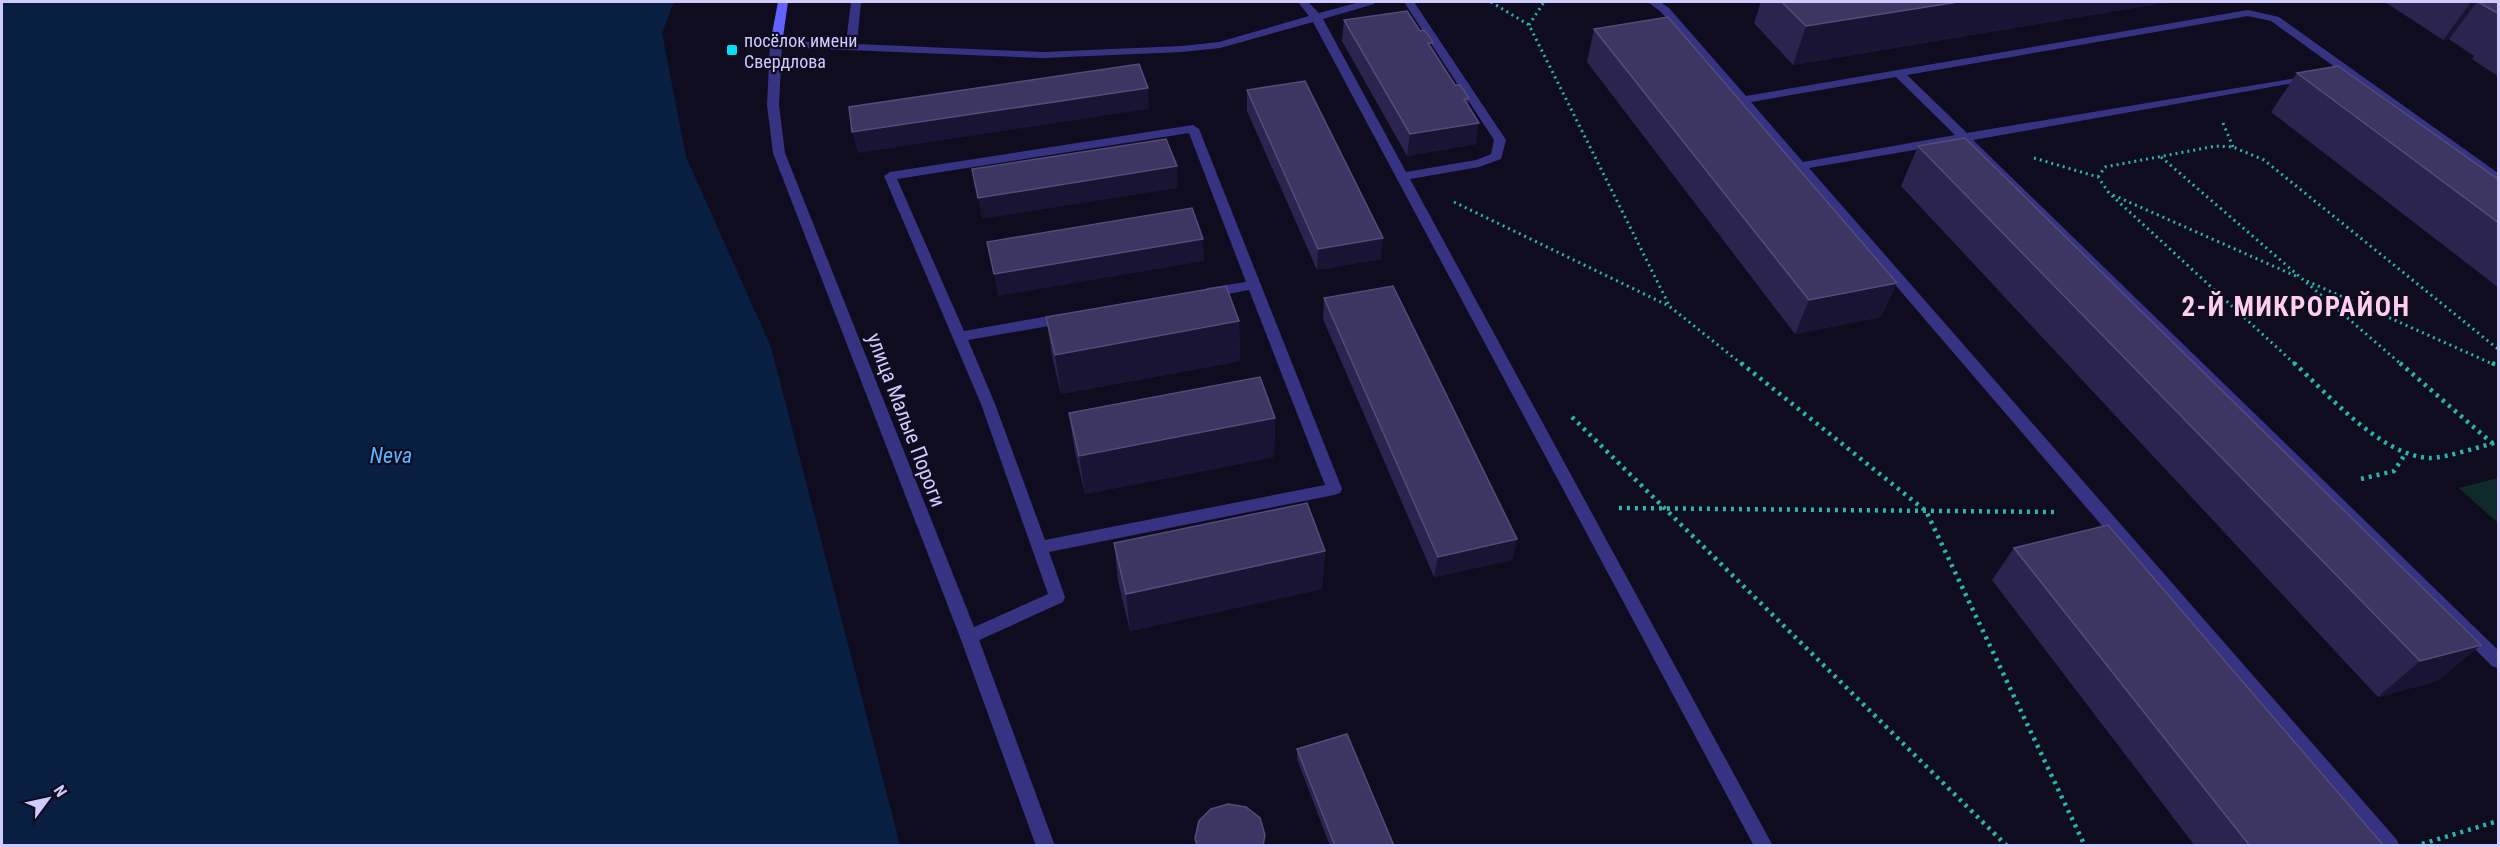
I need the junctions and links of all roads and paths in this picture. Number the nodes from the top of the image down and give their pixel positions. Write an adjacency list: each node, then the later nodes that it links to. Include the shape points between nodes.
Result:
1 (783, 2): 11 (street, улица Малые Пороги)
2 (856, 2): 12 (street)
3 (1303, 2): 9 (street)
4 (1370, 2): 9 (street)
5 (1409, 2): 19 (street, via 1500,140 1497,156 1479,163)
6 (1491, 2): 10 (path)
7 (1544, 2): 10 (path)
8 (1653, 2): 15 (street, via 1665,10)
9 (1316, 17): 12 (street, via 1220,45 1182,49 1043,54); 19 (street)
10 (1528, 25): 25 (path)
11 (776, 44): 12 (street); 40 (street, улица Малые Пороги, via 773,105 779,153)
12 (851, 46)
13 (2347, 71): 14 (street, via 2275,19 2248,13); 16 (street); 20 (street)
14 (1898, 73): 15 (street); 16 (street)
15 (1743, 100): 18 (street)
16 (1965, 137): 18 (street); 34 (street)
17 (2161, 157): 21 (path, via 2105,167 2098,177); 22 (path); 28 (path, via 2216,146 2233,147 2264,160)
18 (1800, 166): 38 (street)
19 (1402, 177): 25 (path); 35 (street)
20 (2499, 179)
21 (2109, 193): 22 (path); 33 (path, via 2368,431)
22 (2302, 279): 29 (path); 32 (path)
23 (1254, 285): 24 (street); 27 (street, via 1193,129 890,176); 39 (street, via 1334,489)
24 (1195, 295)
25 (1669, 306): 37 (path)
26 (1077, 316): 27 (street)
27 (959, 338): 39 (street, via 988,404)
28 (2499, 350)
29 (2499, 366)
30 (1572, 416): 36 (path)
31 (2499, 442): 32 (path)
32 (2493, 443): 33 (path, via 2432,458)
33 (2406, 453): 34 (path, via 2394,471)
34 (2323, 489): 41 (street)
35 (1581, 508): 36 (path); 45 (street)
36 (1665, 509): 37 (path); 46 (path)
37 (1926, 511): 38 (path); 47 (path)
38 (2101, 513): 48 (street)
39 (1039, 548): 40 (street, via 1057,597)
40 (969, 637): 44 (street, улица Малые Пороги)
41 (2499, 662)
42 (2499, 821): 43 (path)
43 (2418, 845)
44 (1046, 846)
45 (1764, 846)
46 (2007, 846)
47 (2085, 846)
48 (2390, 846)

